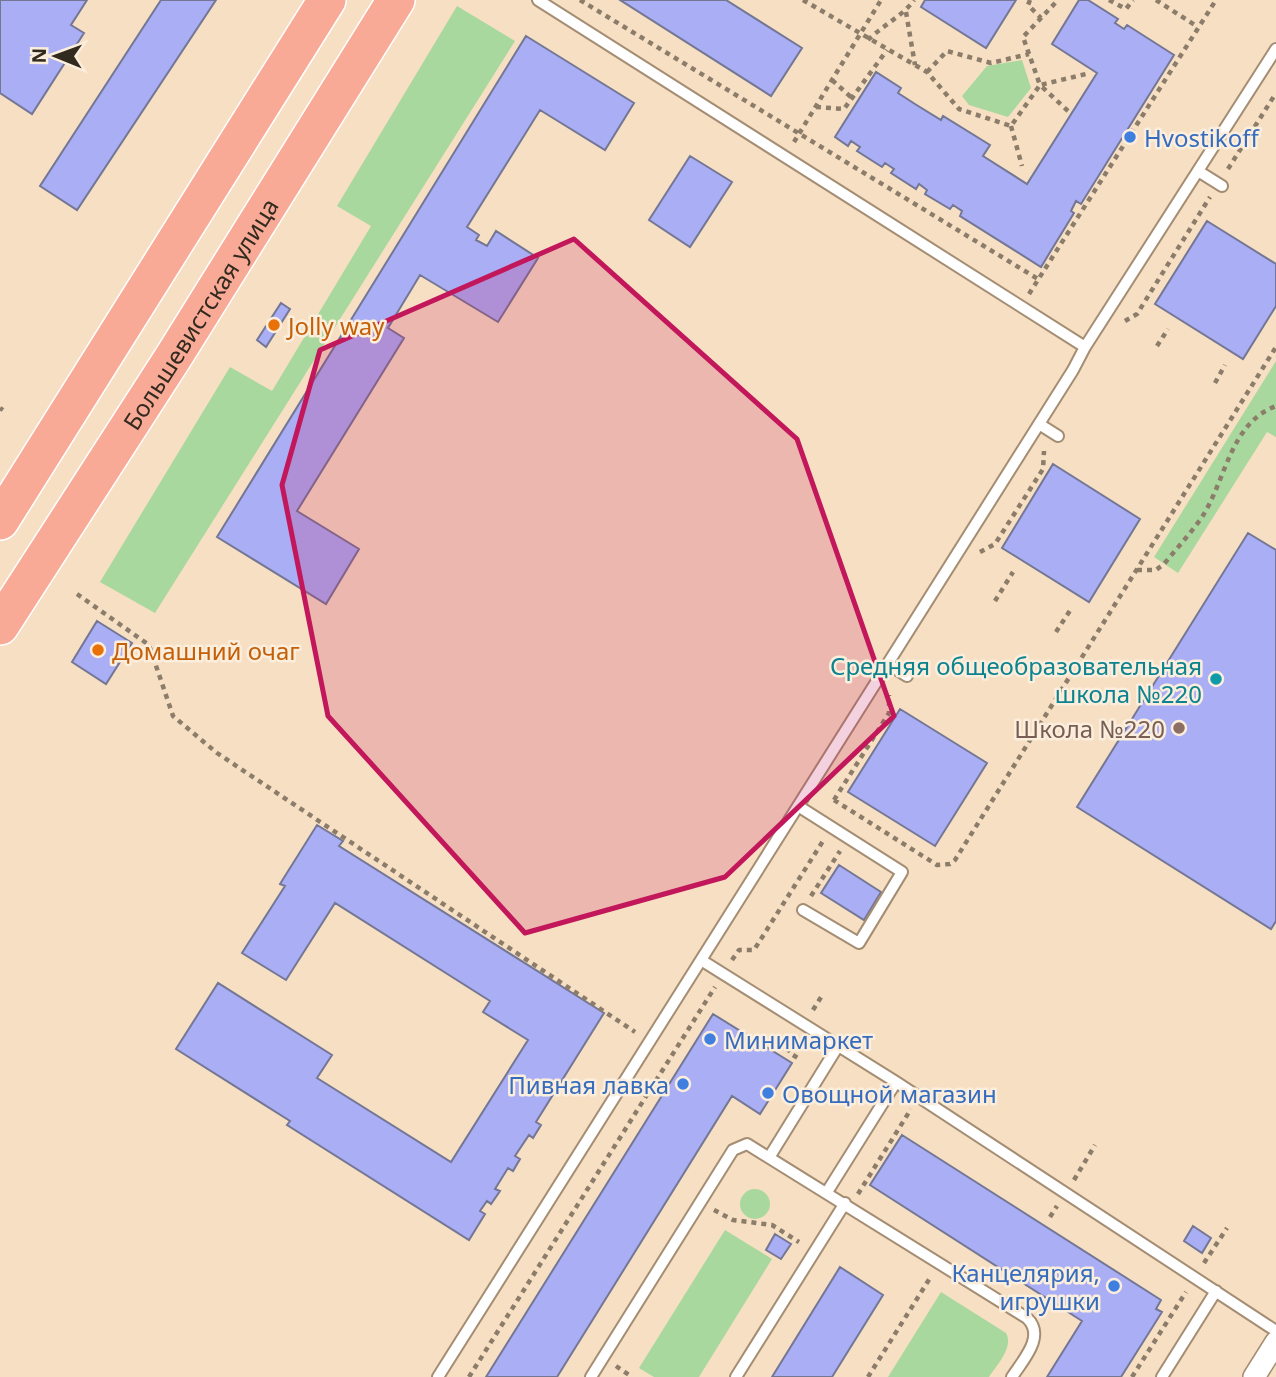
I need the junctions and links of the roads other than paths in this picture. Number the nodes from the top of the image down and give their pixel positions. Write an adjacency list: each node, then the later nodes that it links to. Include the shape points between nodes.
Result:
1 (327, 0): 10 (highway)
2 (396, 0): 11 (highway, Большевистская улица)
3 (538, 0): 7 (lane)
4 (1276, 48): 5 (lane)
5 (1198, 171): 6 (lane); 7 (lane)
6 (1220, 185)
7 (1085, 347): 8 (lane)
8 (1039, 424): 9 (lane); 12 (lane)
9 (1058, 436)
10 (0, 521)
11 (0, 626)
12 (888, 664): 13 (lane); 14 (lane)
13 (907, 676)
14 (798, 806): 15 (lane, via 902,872 862,941 855,943); 16 (lane)
15 (803, 910)
16 (701, 960): 17 (lane); 25 (lane)
17 (838, 1046): 18 (lane); 19 (lane)
18 (896, 1083): 20 (lane); 22 (lane)
19 (769, 1156): 20 (lane); 26 (lane, via 753,1146 739,1145)
20 (827, 1192): 21 (lane)
21 (848, 1205): 27 (lane); 28 (lane, via 1033,1323 1034,1343)
22 (1216, 1292): 23 (lane); 29 (lane)
23 (1276, 1331)
24 (1276, 1342): 30 (street)
25 (438, 1377)
26 (592, 1377)
27 (736, 1377)
28 (1012, 1377)
29 (1162, 1377)
30 (1254, 1377)

